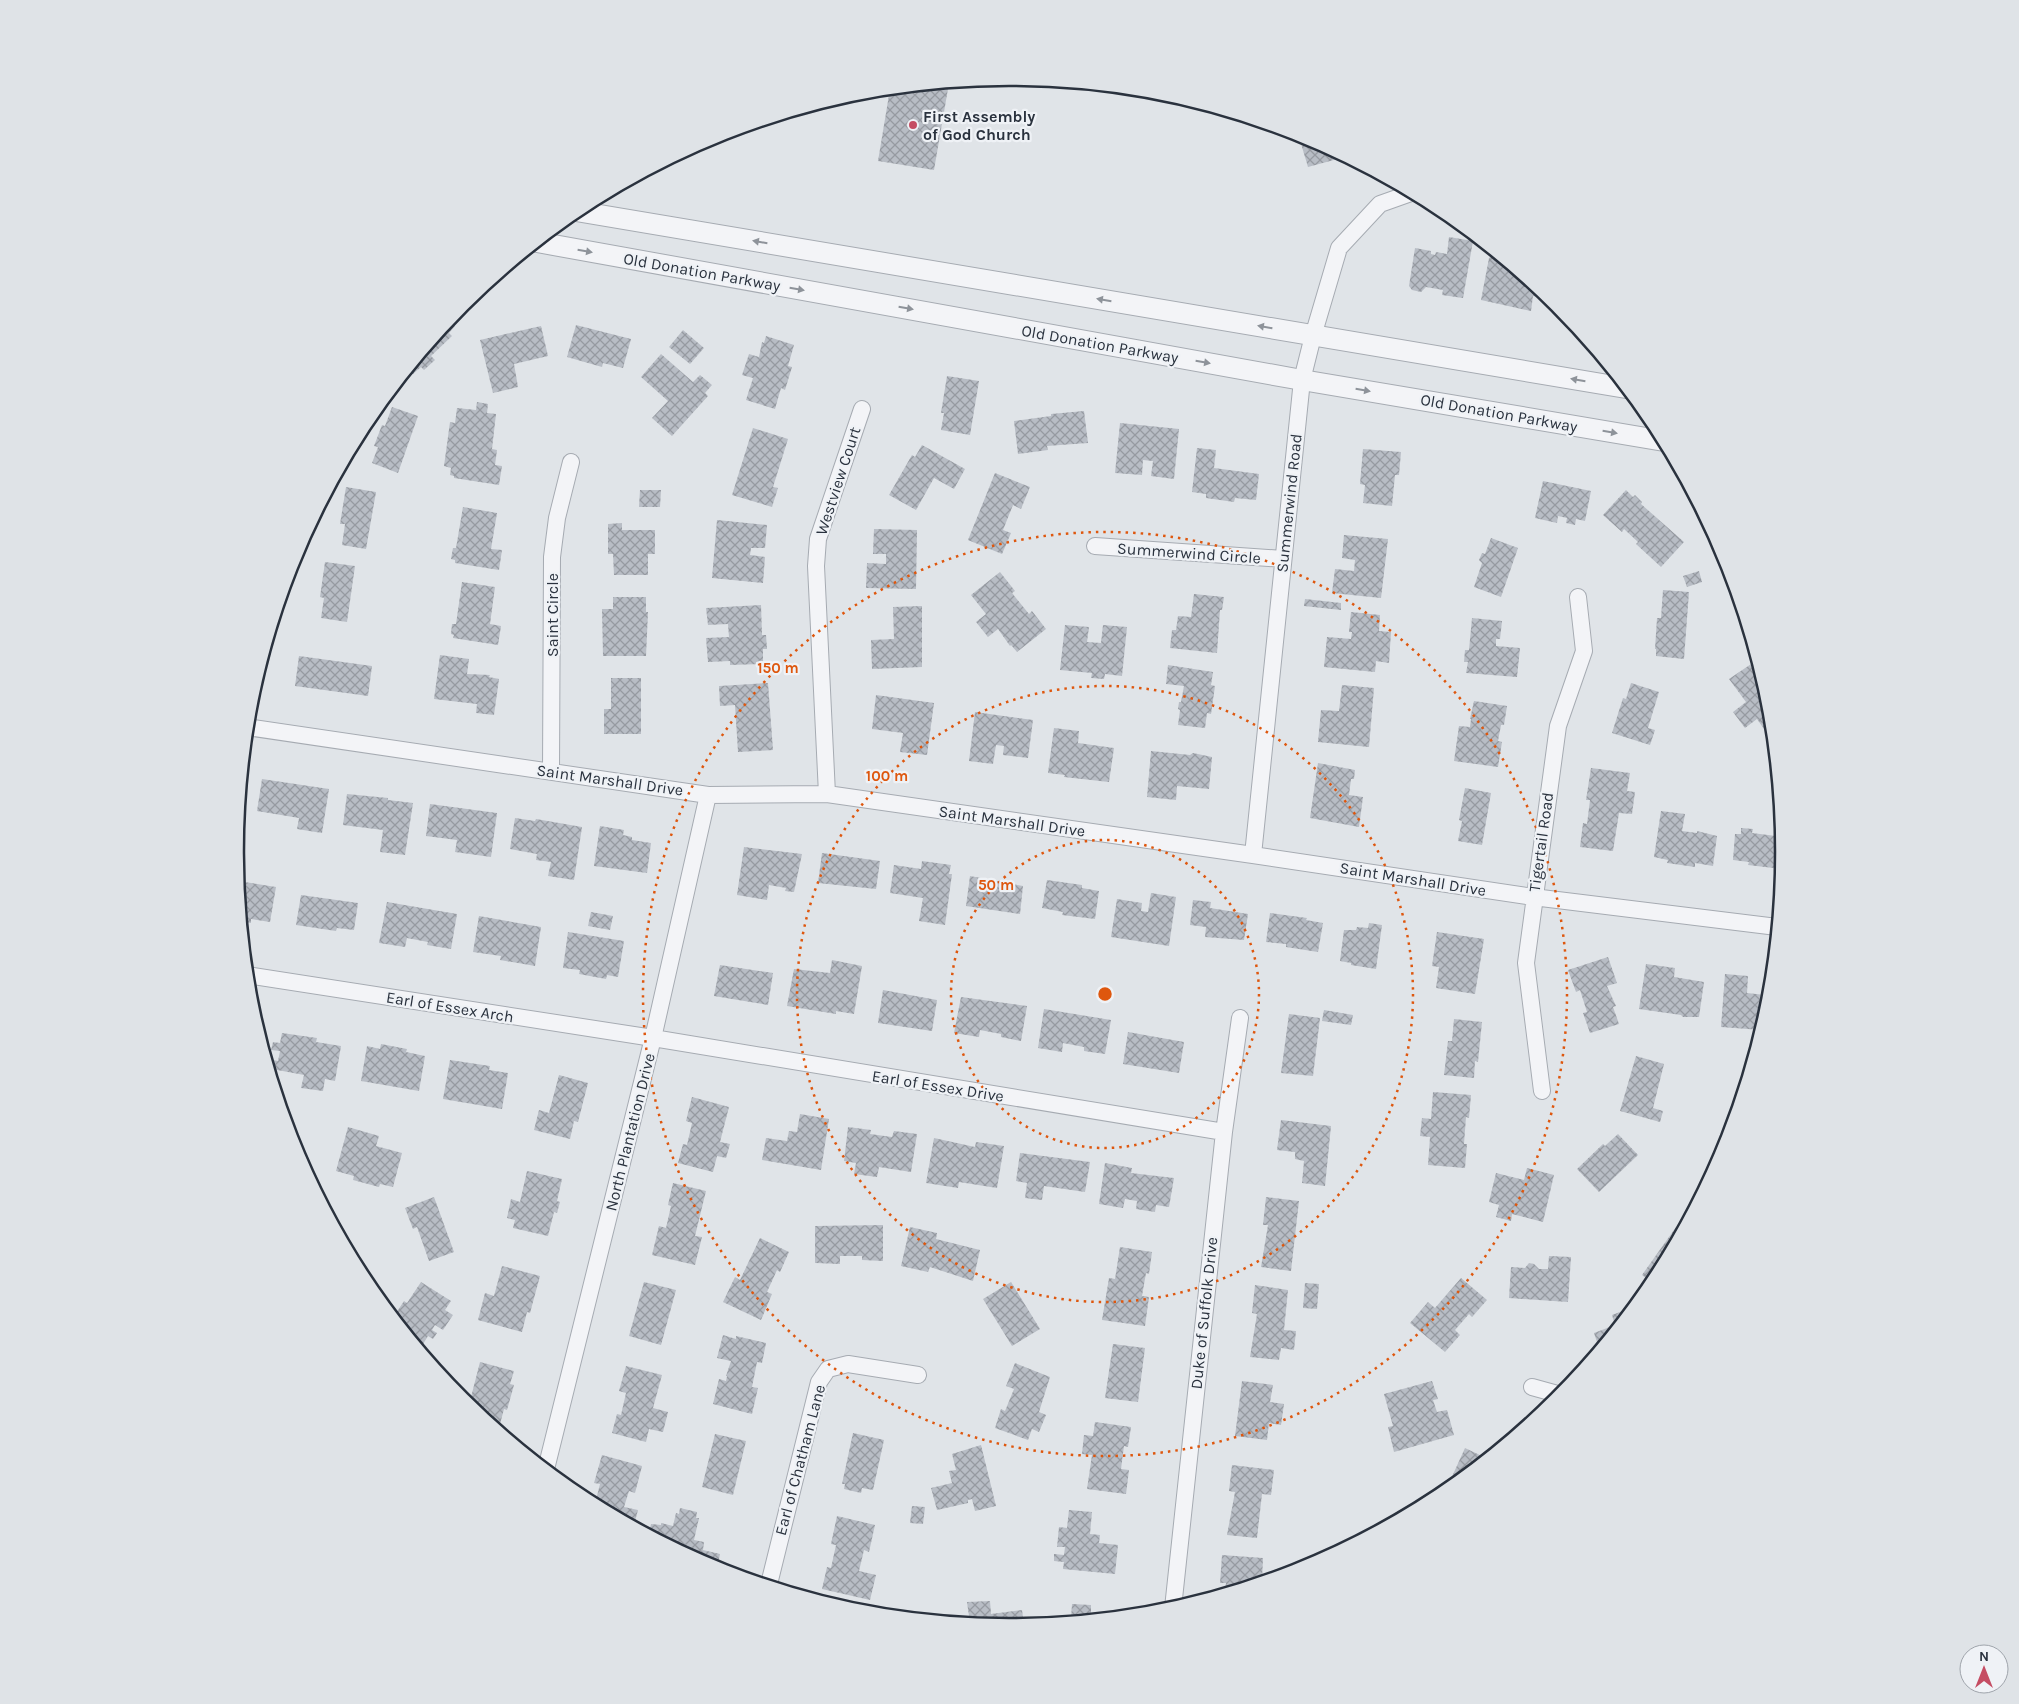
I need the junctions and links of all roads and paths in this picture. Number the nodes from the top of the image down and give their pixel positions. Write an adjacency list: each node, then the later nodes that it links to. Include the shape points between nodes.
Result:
1 (1403, 196): 4 (street, Summerwind Road, via 1380,204 1339,248)
2 (587, 213): 4 (street, one-way to 2)
3 (544, 243): 5 (street, Old Donation Parkway, one-way to 5)
4 (1313, 336): 5 (street, Summerwind Road); 6 (street, one-way to 4)
5 (1302, 380): 8 (street, Old Donation Parkway, one-way to 8); 11 (street, Summerwind Road)
6 (1617, 387)
7 (862, 409): 15 (street, Westview Court, via 818,539 816,566)
8 (1654, 439)
9 (571, 462): 14 (street, Saint Circle, via 557,518 552,557)
10 (1095, 546): 11 (street, Summerwind Circle)
11 (1283, 559): 17 (street, Summerwind Road)
12 (1578, 597): 18 (street, Tigertail Road, via 1584,651 1558,726)
13 (254, 728): 14 (street, Saint Marshall Drive)
14 (551, 771): 16 (street, Saint Marshall Drive)
15 (827, 794): 16 (street, Saint Marshall Drive); 17 (street, Saint Marshall Drive)
16 (708, 795): 22 (street, North Plantation Drive)
17 (1253, 855): 18 (street, Saint Marshall Drive)
18 (1534, 897): 19 (street, Saint Marshall Drive); 23 (street, Tigertail Road, via 1526,963)
19 (1772, 926)
20 (254, 976): 22 (street, Earl of Essex Arch)
21 (1240, 1018): 24 (street, Duke of Suffolk Drive)
22 (654, 1038): 24 (street, Earl of Essex Drive); 28 (street, North Plantation Drive)
23 (1542, 1091)
24 (1224, 1132): 30 (street, Duke of Suffolk Drive)
25 (918, 1375): 29 (street, Earl of Chatham Lane, via 848,1364 828,1369 818,1382)
26 (1532, 1387): 27 (street)
27 (1552, 1392)
28 (547, 1463)
29 (770, 1579)
30 (1174, 1600)

